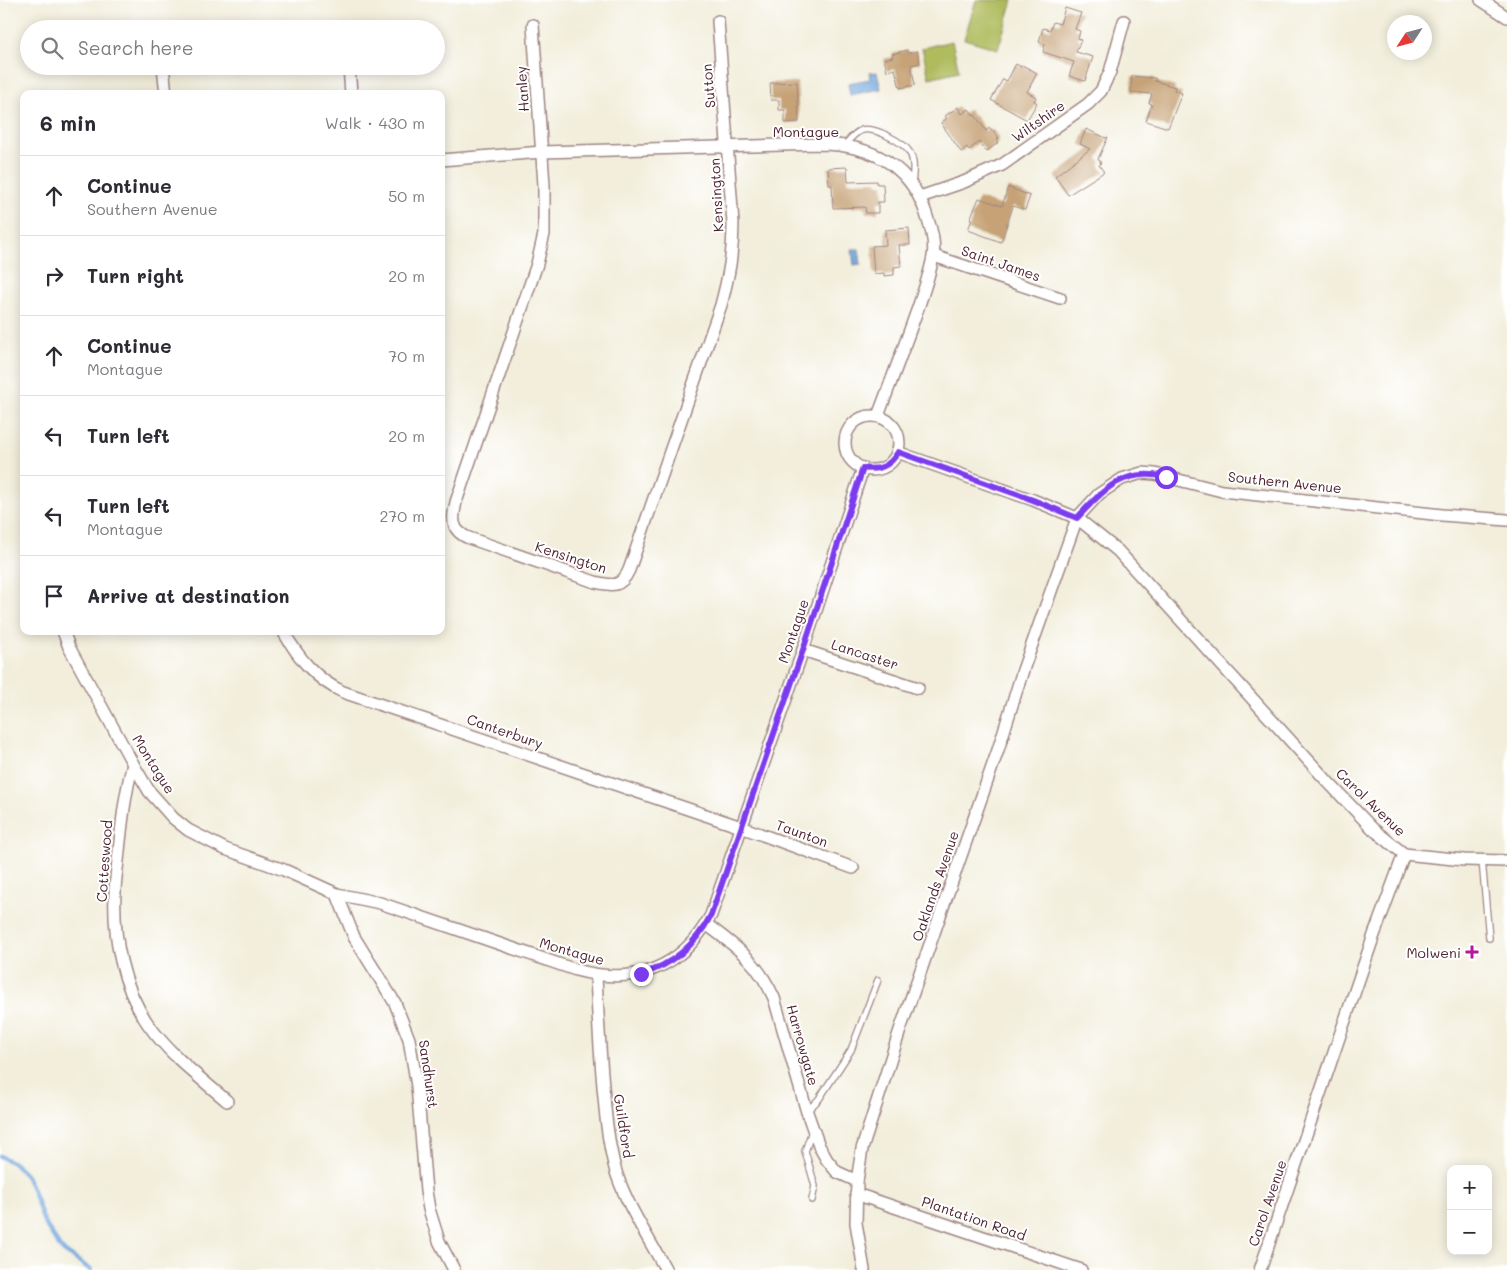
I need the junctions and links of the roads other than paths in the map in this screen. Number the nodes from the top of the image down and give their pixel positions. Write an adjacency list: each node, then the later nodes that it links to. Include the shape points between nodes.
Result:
1 (1481, 0): 2 (street)
2 (1507, 17)
3 (718, 21): 11 (street, Sutton)
4 (1124, 21): 15 (street, Wiltshire, via 1110,72 1101,91 1088,104 1002,165)
5 (533, 25): 12 (street, Hanley)
6 (164, 75): 8 (street)
7 (350, 75): 9 (street)
8 (166, 90)
9 (351, 90)
10 (845, 145): 11 (street, Montague); 14 (street, Montague, via 881,157); 14 (lane, via 852,135 867,130 900,143 911,155)
11 (728, 147): 12 (street, Montague); 12 (street, Kensington, via 733,223 731,269 629,570 615,585 595,582 469,538 458,532 453,524 456,502 537,264 544,234)
12 (542, 152): 13 (street, Montague)
13 (445, 160)
14 (912, 185): 15 (street, Montague)
15 (920, 197): 16 (street, Montague, via 931,230)
16 (934, 256): 17 (street, Saint James); 18 (street, Montague)
17 (1060, 298)
18 (878, 416): 19 (street, via 893,426 899,443); 20 (street, via 860,419 848,432 846,449 850,458)
19 (898, 452): 20 (street, via 894,460 880,469); 21 (street, Carol Avenue)
20 (863, 468): 25 (street, Montague)
21 (1077, 518): 22 (street, Southern Avenue, via 1099,494 1122,479 1142,473 1222,491); 29 (street, Carol Avenue, via 1118,551 1372,829); 41 (street, Oaklands Avenue, via 900,1030 862,1149)
22 (1507, 520)
23 (65, 635): 27 (street, Montague)
24 (286, 635): 28 (street, Canterbury, via 310,670 343,692)
25 (803, 650): 26 (street, Lancaster); 28 (street, Montague)
26 (918, 688)
27 (132, 764): 33 (street, Montague, via 160,804 188,830 225,849 284,870); 38 (street, Cotteswood, via 122,820 115,892 117,939 125,974 138,1008 156,1035)
28 (741, 827): 32 (street, Taunton); 34 (street, Montague)
29 (1404, 854): 30 (street); 48 (street, Carol Avenue)
30 (1482, 860): 31 (street); 35 (lane)
31 (1507, 861)
32 (853, 868)
33 (337, 894): 36 (street, Montague, via 380,903); 44 (street, Sandhurst, via 354,937 395,1003 410,1039 418,1086 429,1209 439,1241)
34 (706, 924): 36 (street, Montague, via 696,940 680,955 657,968 618,977); 39 (street, Harrowgate, via 740,950 760,970 768,984)
35 (1489, 938)
36 (596, 976): 45 (street, Guildford, via 606,1123 614,1162 632,1208)
37 (878, 980): 39 (lane, via 851,1050)
38 (227, 1101)
39 (807, 1112): 40 (street, Harrowgate)
40 (812, 1129): 41 (street, Harrowgate, via 831,1166); 43 (lane, via 805,1151 814,1180)
41 (857, 1181): 42 (street, Oaklands Avenue)
42 (856, 1194): 46 (street, Oaklands Avenue, via 856,1223); 47 (street, Plantation Road)
43 (812, 1200)
44 (454, 1270)
45 (666, 1270)
46 (864, 1270)
47 (1081, 1270)
48 (1260, 1270)

